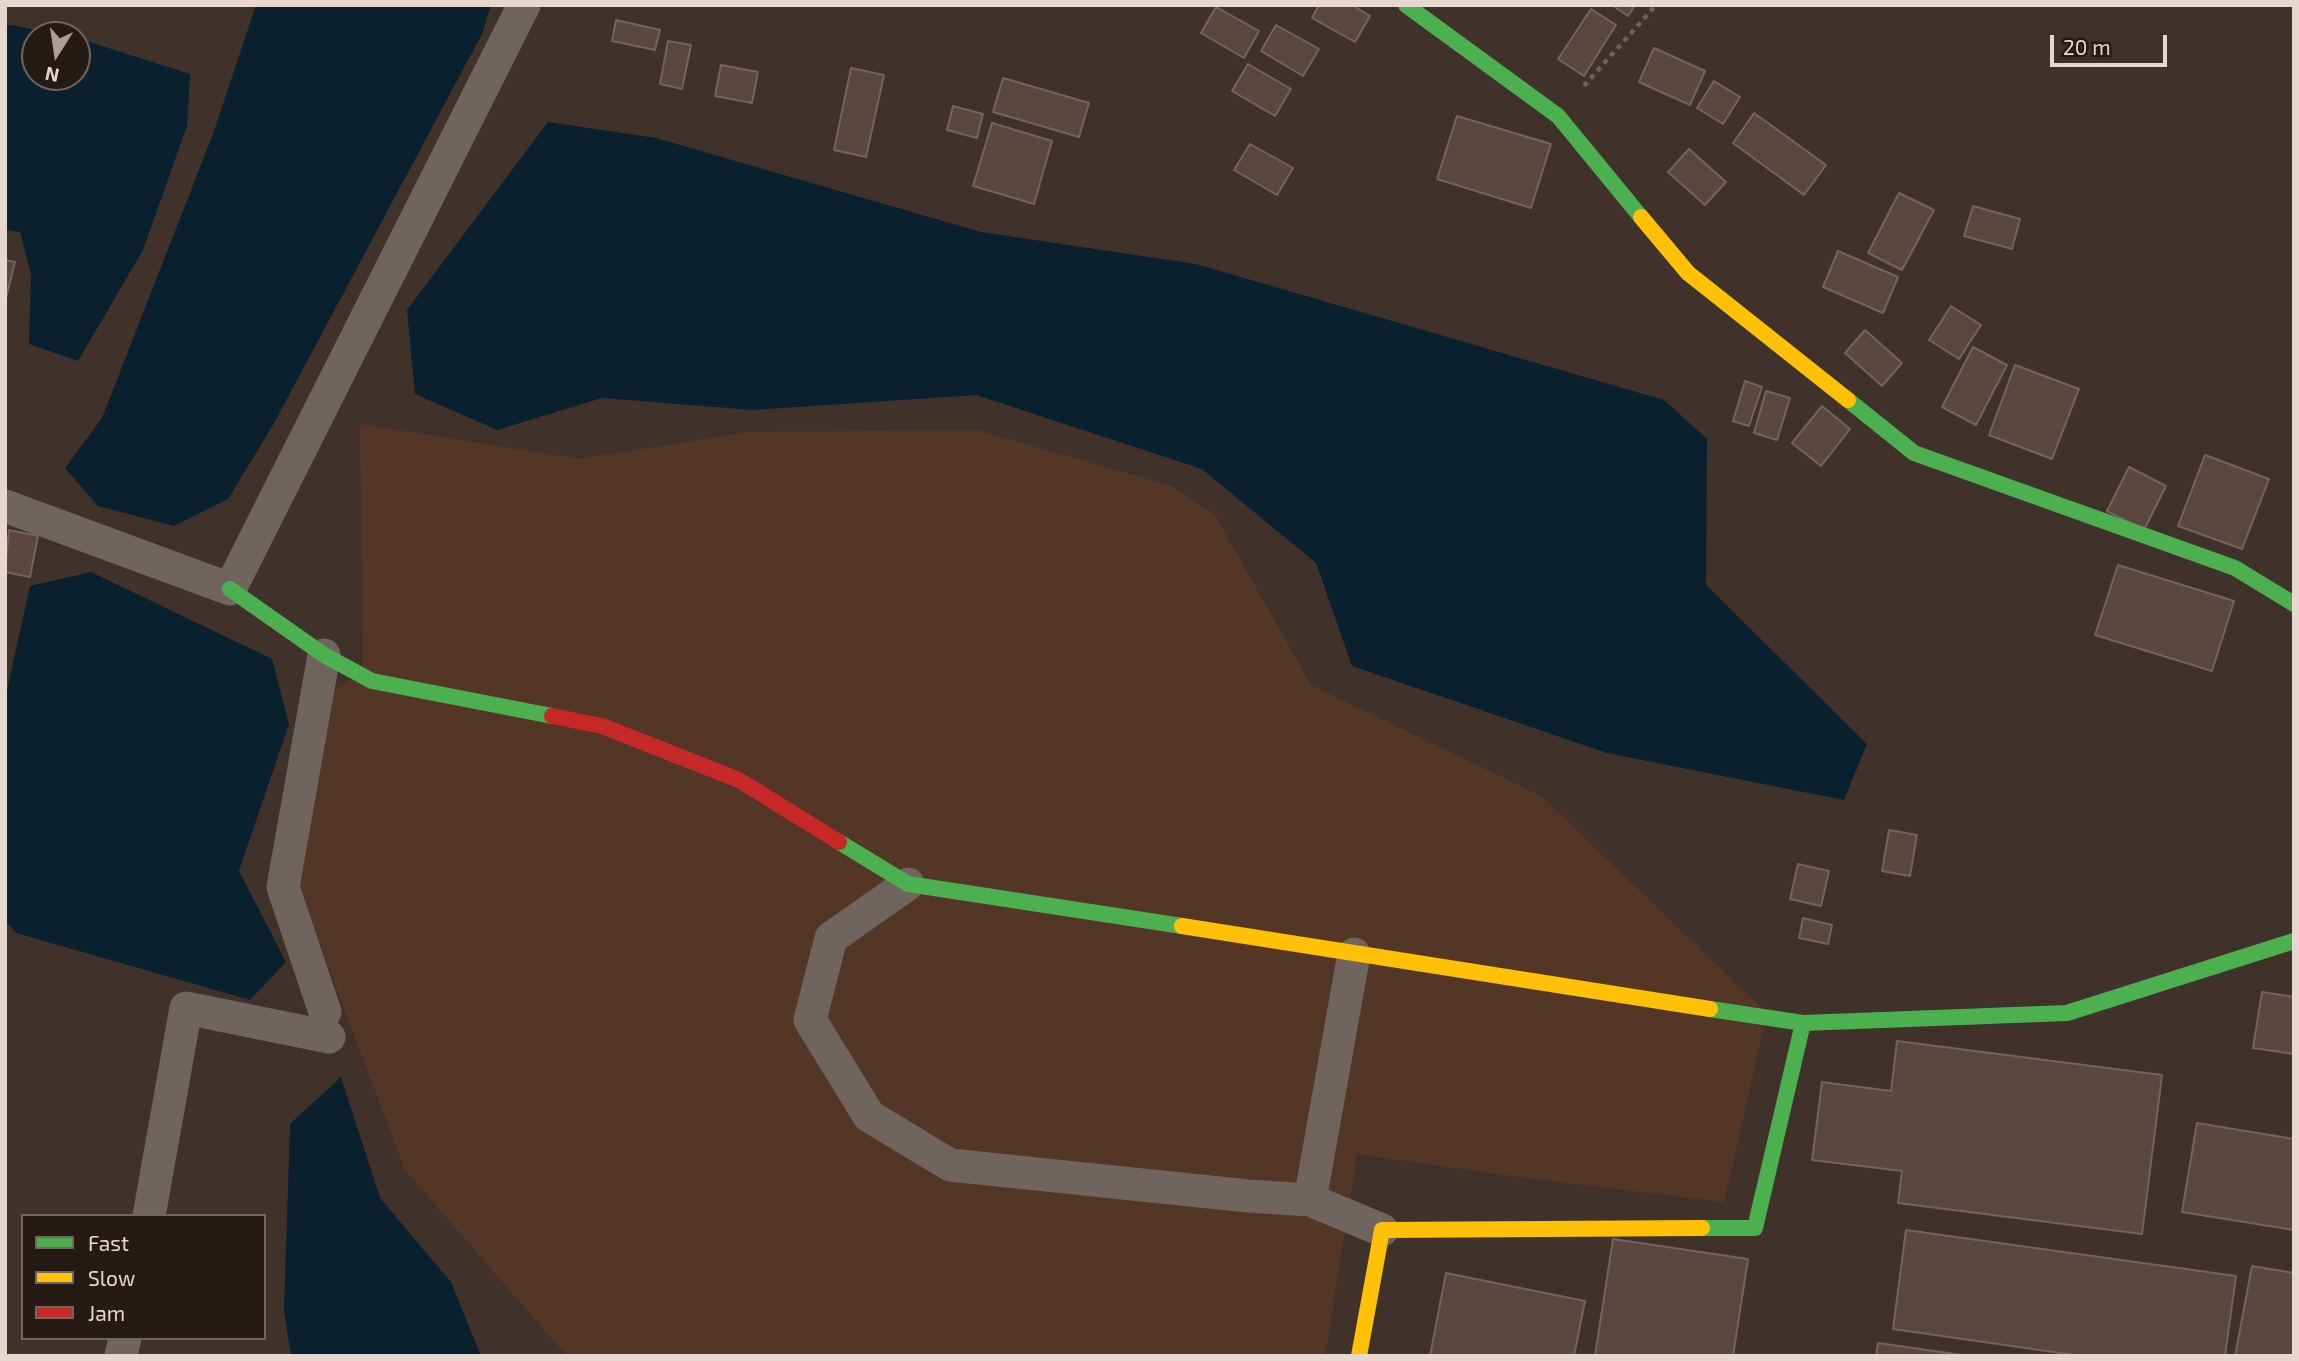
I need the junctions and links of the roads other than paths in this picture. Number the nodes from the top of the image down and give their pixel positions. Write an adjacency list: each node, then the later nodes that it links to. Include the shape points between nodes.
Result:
1 (524, 5): 4 (street)
2 (1406, 5): 5 (street, via 1558,116 1688,273 1914,453 2235,568)
3 (5, 506): 4 (street)
4 (230, 589): 6 (street)
5 (2294, 604)
6 (324, 655): 7 (street, via 372,681 601,726 739,780); 12 (street, via 283,887 327,1024 186,1008)
7 (908, 884): 9 (street); 11 (street, via 831,938 810,1020 869,1116 950,1165)
8 (2294, 942): 10 (street, via 2067,1013)
9 (1354, 954): 10 (street); 11 (street)
10 (1803, 1023): 13 (street, via 1755,1228)
11 (1310, 1200): 13 (street)
12 (149, 1214)
13 (1382, 1230): 14 (street)
14 (1359, 1356)

